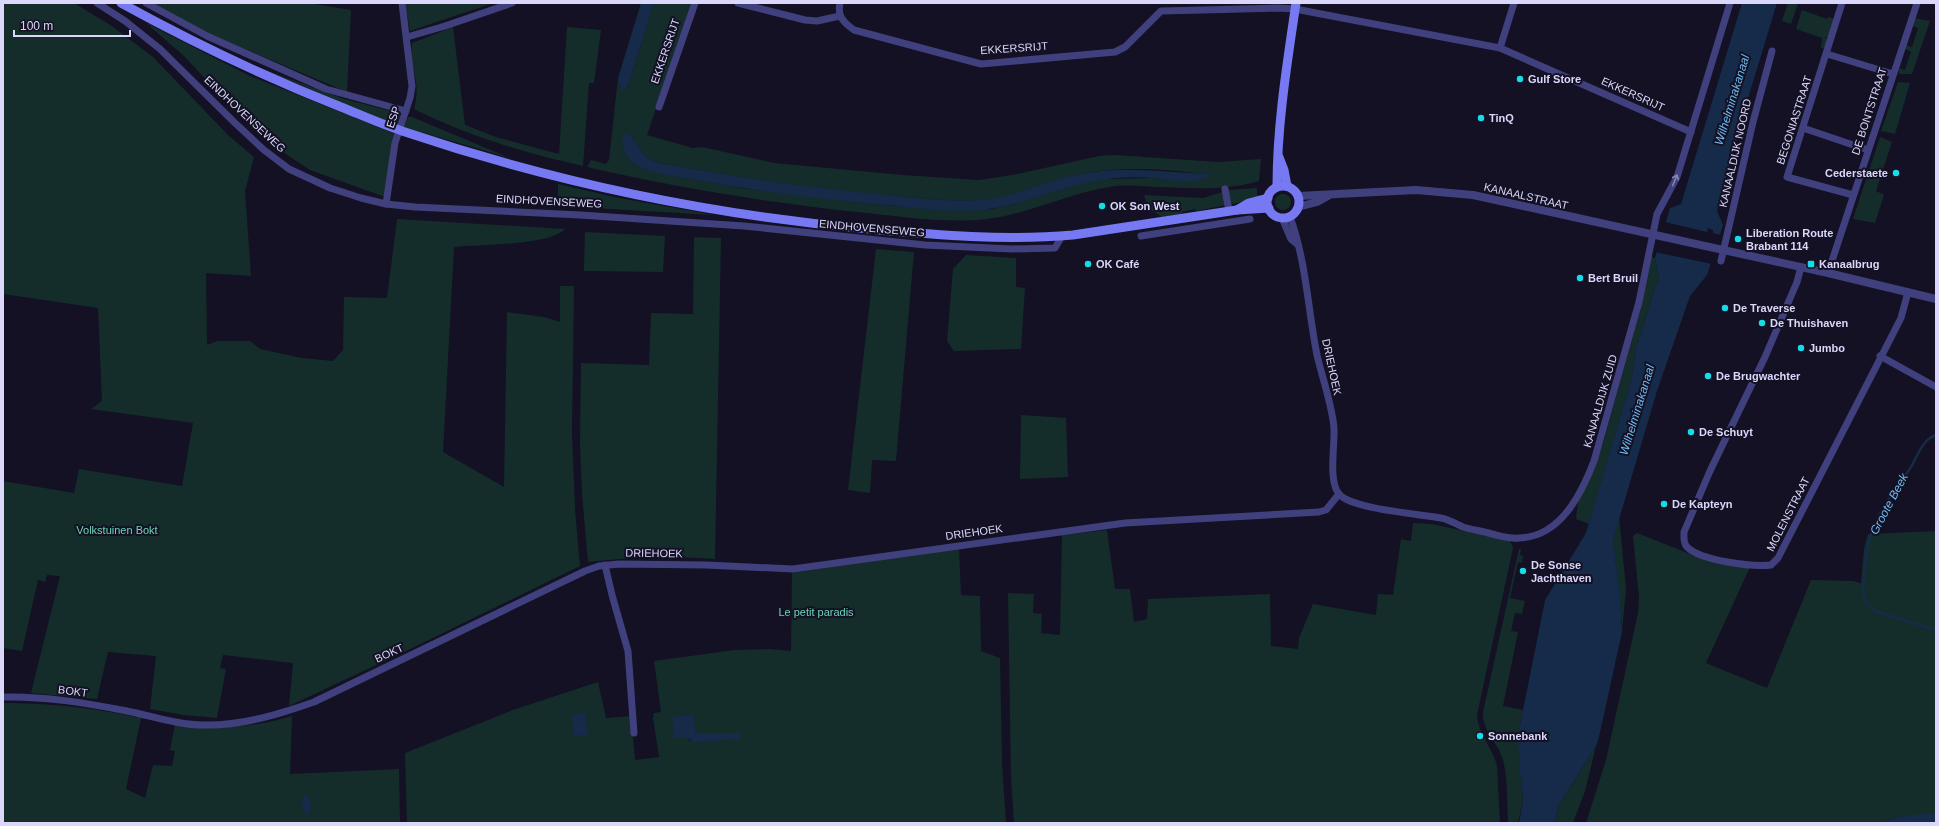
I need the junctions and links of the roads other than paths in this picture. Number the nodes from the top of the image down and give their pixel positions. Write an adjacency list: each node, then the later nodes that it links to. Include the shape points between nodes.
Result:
1 (97, 3): 36 (street, EINDHOVENSEWEG, via 160,49 264,150 289,169 330,188)
2 (120, 3): 25 (main road, EINDHOVENSEWEG, via 250,69)
3 (146, 3): 23 (street, via 213,39 326,89)
4 (402, 3): 17 (street, ESP)
5 (512, 3): 17 (street)
6 (695, 3): 22 (street, EKKERSRIJT)
7 (738, 3): 16 (street, via 805,20 817,21)
8 (840, 3): 16 (street)
9 (1161, 3): 15 (street)
10 (1514, 3): 18 (street)
11 (1730, 3): 26 (street)
12 (1842, 3): 20 (street, BEGONIASTRAAT)
13 (1917, 3): 21 (street, DE BONTSTRAAT)
14 (1296, 6): 15 (street, EKKERSRIJT); 18 (street, EKKERSRIJT); 28 (main road, via 1280,111)
15 (1161, 11): 16 (street, EKKERSRIJT, via 1125,47 1115,52 981,64 854,30 845,24)
16 (840, 16)
17 (407, 37): 23 (street, ESP, via 412,86)
18 (1500, 48): 26 (street, EKKERSRIJT)
19 (1772, 51): 47 (street, KANAALDIJK NOORD)
20 (1827, 54): 21 (street); 24 (street, BEGONIASTRAAT)
21 (1893, 74): 27 (street, DE BONTSTRAAT)
22 (659, 106)
23 (406, 112): 25 (street, ESP)
24 (1802, 128): 27 (street); 32 (street, BEGONIASTRAAT, via 1786,177)
25 (400, 130): 36 (street, ESP, via 395,143); 44 (main road, EINDHOVENSEWEG, via 552,175 661,200 725,211 789,221 916,233 1017,238)
26 (1691, 132): 46 (street, one-way to 26, via 1657,214 1675,182)
27 (1868, 150): 32 (street, DE BONTSTRAAT)
28 (1278, 156): 29 (main road); 30 (main road)
29 (1287, 186): 30 (main road); 33 (main road)
30 (1277, 187): 35 (main road)
31 (1224, 189): 39 (street)
32 (1853, 195): 50 (street, DE BONTSTRAAT)
33 (1298, 196): 34 (street, KANAALSTRAAT); 37 (main road)
34 (1328, 196): 37 (street, KANAALSTRAAT); 46 (street, KANAALSTRAAT, via 1416,190 1452,192)
35 (1268, 198): 38 (main road); 39 (main road, EINDHOVENSEWEG)
36 (386, 204): 44 (street, EINDHOVENSEWEG, via 722,224 883,242 991,248 1055,248)
37 (1298, 207): 41 (main road)
38 (1269, 208): 39 (main road, EINDHOVENSEWEG); 41 (main road, via 1276,216)
39 (1233, 210): 40 (main road, EINDHOVENSEWEG)
40 (1206, 215): 43 (street); 44 (main road, EINDHOVENSEWEG)
41 (1286, 217): 55 (street, DRIEHOEK, via 1291,239 1297,244 1305,276 1317,354 1334,427 1334,483)
42 (1250, 219): 43 (street)
43 (1207, 224): 45 (street)
44 (1062, 236)
45 (1142, 236)
46 (1657, 236): 47 (street, KANAALSTRAAT); 55 (street, KANAALDIJK ZUID, via 1590,472 1560,521 1545,531 1518,538 1464,527 1442,518 1362,504)
47 (1721, 250): 48 (street, KANAALDIJK NOORD); 49 (street, KANAALSTRAAT)
48 (1721, 261)
49 (1801, 267): 50 (street, KANAALSTRAAT); 53 (street, MOLENSTRAAT, via 1765,357 1721,446 1684,532 1684,541 1688,547 1722,561 1759,566 1772,565 1778,558)
50 (1828, 272): 51 (street, KANAALSTRAAT)
51 (1908, 292): 52 (street, KANAALSTRAAT); 53 (street, MOLENSTRAAT, via 1901,318)
52 (1936, 299)
53 (1880, 356): 54 (street)
54 (1936, 387)
55 (1339, 494): 56 (street, DRIEHOEK, via 1326,510 1319,512 1125,523 802,568 762,569 686,564)
56 (605, 565): 57 (street, BOKT, via 585,571 314,702 284,712 221,725 189,724 29,696); 58 (street, via 628,651)
57 (3, 697)
58 (634, 733)

